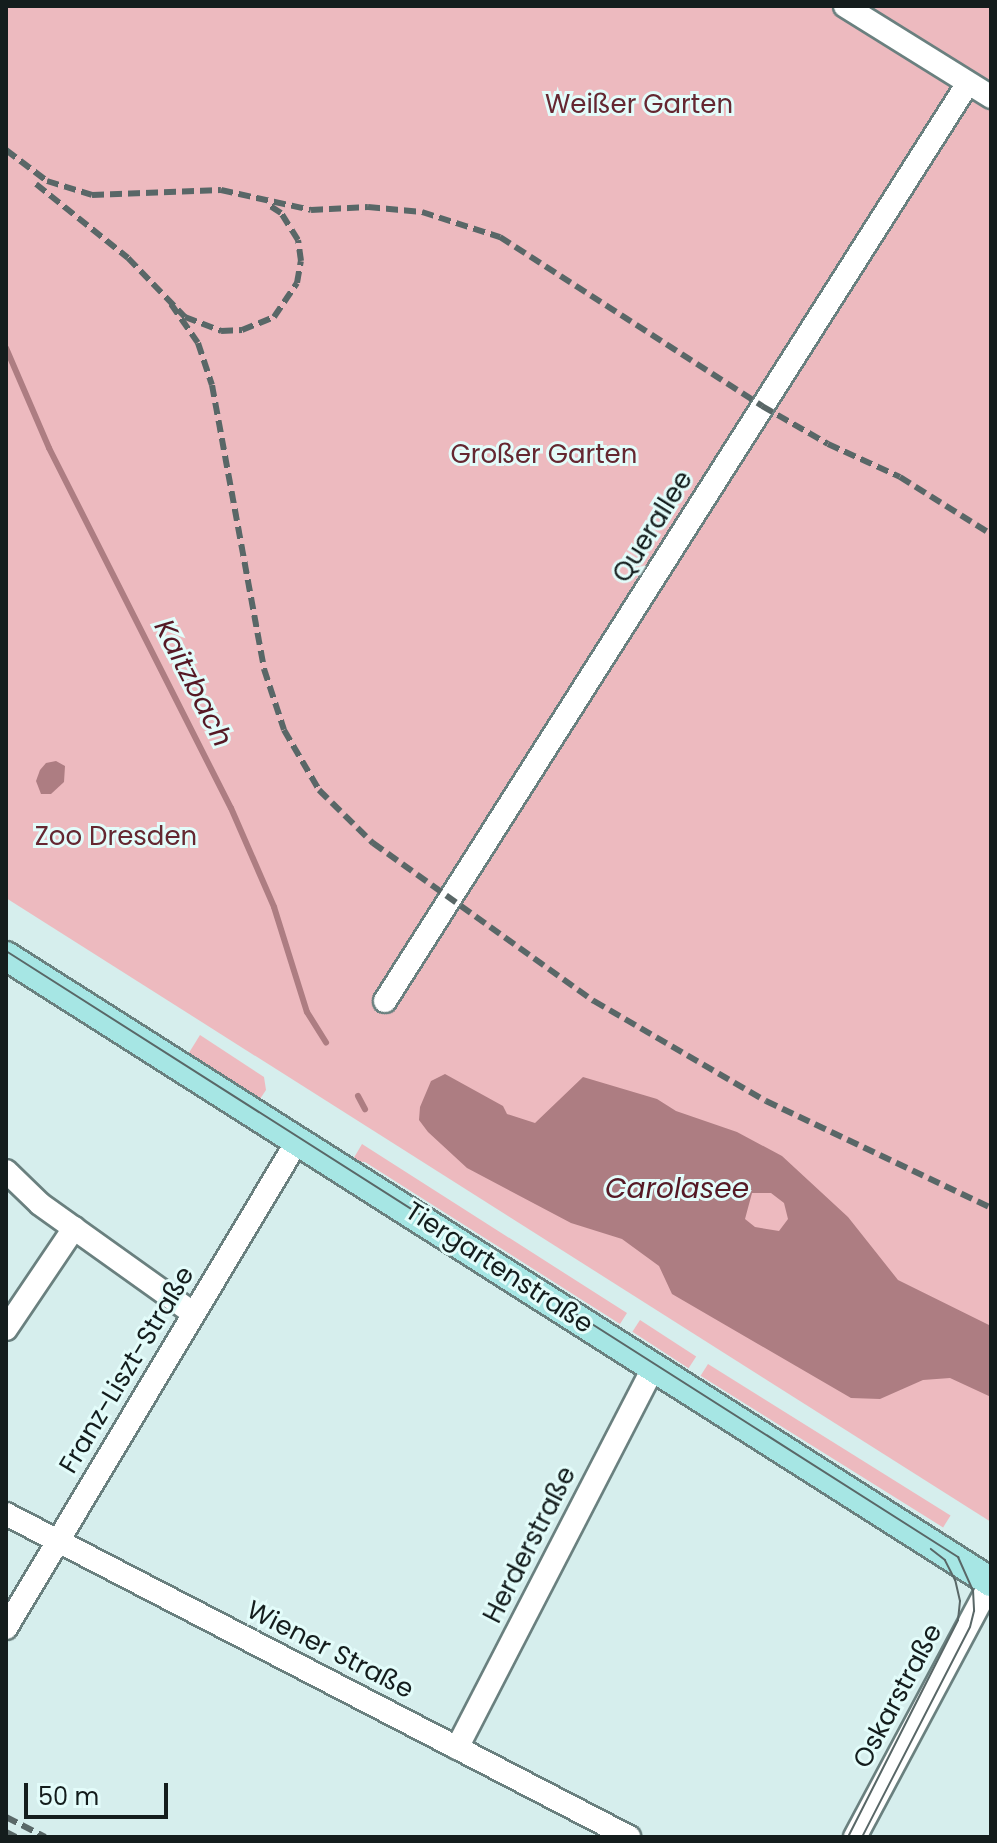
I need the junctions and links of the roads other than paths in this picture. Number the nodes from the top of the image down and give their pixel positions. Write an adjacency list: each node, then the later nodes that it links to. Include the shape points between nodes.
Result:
1 (845, 6): 2 (street)
2 (968, 83): 3 (street); 5 (street, Querallee)
3 (991, 97)
4 (6, 956): 6 (main road, Tiergartenstraße)
5 (385, 1001)
6 (298, 1140): 9 (street, Franz-Liszt-Straße); 11 (main road, Tiergartenstraße)
7 (6, 1171): 8 (street)
8 (74, 1228): 9 (street); 10 (street)
9 (193, 1313): 13 (street, Franz-Liszt-Straße)
10 (6, 1329)
11 (654, 1367): 14 (main road, Tiergartenstraße); 16 (street, Herderstraße)
12 (6, 1514): 13 (street, Wiener Straße)
13 (58, 1541): 15 (street, Franz-Liszt-Straße); 16 (street, Wiener Straße)
14 (991, 1582): 18 (street, Oskarstraße)
15 (6, 1628)
16 (457, 1748): 17 (street, Wiener Straße)
17 (629, 1837)
18 (855, 1837)

